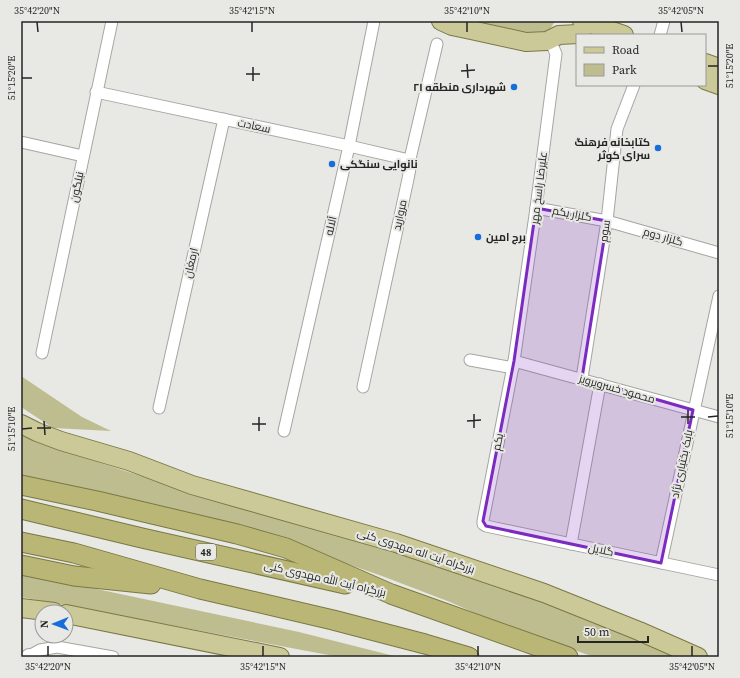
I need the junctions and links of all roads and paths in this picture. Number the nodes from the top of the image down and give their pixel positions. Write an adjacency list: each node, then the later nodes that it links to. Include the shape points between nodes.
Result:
1 (112, 21): 16 (street, نیلگون)
2 (374, 21): 19 (street, آلاله)
3 (441, 21): 6 (main road, via 452,26 526,42 536,42)
4 (582, 21): 8 (main road)
5 (664, 21): 9 (street)
6 (557, 32): 7 (main road); 22 (street, علیرضا راسخ مهر, via 553,47 556,54)
7 (578, 34)
8 (621, 34)
9 (660, 34)
10 (437, 44): 21 (street, مروارید)
11 (706, 63): 12 (main road)
12 (719, 68)
13 (706, 80): 14 (main road)
14 (719, 85)
15 (634, 86): 23 (street, سوم, via 617,129)
16 (96, 92): 17 (street, سعادت); 20 (street, نیلگون)
17 (224, 119): 19 (street, سعادت); 32 (street, ارمغان)
18 (21, 142): 20 (street)
19 (350, 146): 21 (street, سعادت); 36 (street, آلاله)
20 (83, 156): 26 (street, نیلگون)
21 (409, 162): 31 (street, مروارید, via 408,179)
22 (536, 208): 23 (street, گلزار یکم); 28 (street, علیرضا راسخ مهر)
23 (607, 221): 24 (street, گلزار دوم); 29 (street, سوم)
24 (719, 253)
25 (719, 296): 33 (street, بابک بختیاری نژاد)
26 (42, 353)
27 (470, 360): 28 (street, محمود خسروپرویز)
28 (514, 364): 29 (street, محمود خسروپرویز); 39 (street, یکم)
29 (582, 378): 30 (street, محمود خسروپرویز)
30 (600, 384): 33 (street, محمود خسروپرویز); 41 (street)
31 (363, 387)
32 (159, 408)
33 (694, 410): 34 (street, محمود خسروپرویز); 42 (street, بابک بختیاری نژاد)
34 (719, 417)
35 (21, 424): 55 (main road, بزرگراه آیت اله مهدوی کنی, via 61,441 129,461 192,485 396,544 544,594)
36 (284, 431)
37 (22, 485): 46 (highway, بزرگراه آیت الله مهدوی کنی, via 237,534 286,548)
38 (21, 509): 46 (highway, بزرگراه آیت الله مهدوی کنی / 48)
39 (483, 524): 41 (street, گلایل)
40 (21, 542): 45 (highway, via 74,553)
41 (571, 544): 42 (street, گلایل)
42 (661, 563): 44 (street, گلایل)
43 (21, 565): 45 (highway, via 74,576)
44 (719, 575)
45 (200, 590): 53 (highway, via 318,617)
46 (392, 594): 54 (highway, 48)
47 (21, 608): 48 (main road)
48 (34, 610)
49 (74, 616): 52 (main road)
50 (28, 657): 51 (street, via 40,650 57,647)
51 (113, 657)
52 (280, 657)
53 (469, 657)
54 (568, 657)
55 (698, 657)

